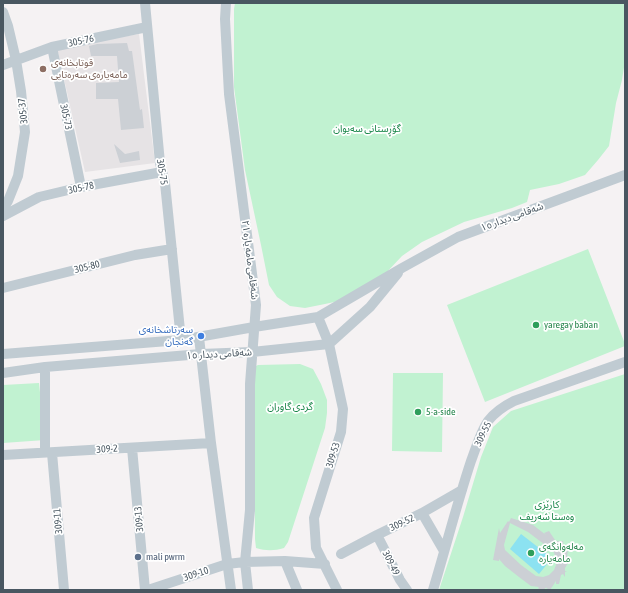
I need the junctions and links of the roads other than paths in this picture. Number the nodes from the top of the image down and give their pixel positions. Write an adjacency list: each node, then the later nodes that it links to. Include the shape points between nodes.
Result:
1 (145, 3): 4 (street, 305-75)
2 (226, 3): 17 (street, شەقامی مامە یارە ٢١, via 229,94 256,305)
3 (3, 12): 6 (street, 305-37)
4 (147, 27): 5 (street, 305-76); 8 (street, 305-75)
5 (52, 47): 6 (street, 305-76); 10 (street, 305-73)
6 (16, 60): 7 (street, 305-76); 11 (street, 305-37, via 25,132 18,176)
7 (3, 65)
8 (162, 172): 10 (street, 305-78); 13 (street, 305-75)
9 (625, 175): 14 (street, شەقامی دیدار ١٥, via 458,237)
10 (81, 188): 12 (street, 305-78, via 39,197)
11 (3, 208)
12 (3, 216)
13 (172, 249): 15 (street, 305-80, via 135,255); 19 (street, 305-75)
14 (402, 268): 16 (street, شەقامی دیدار ١٥); 20 (street, شەقامی دیدار ١٥, via 370,307)
15 (3, 288)
16 (318, 317): 17 (street, شەقامی دیدار ١٥); 20 (street, 309-53)
17 (254, 327): 18 (street, شەقامی دیدار ١٥); 21 (street, شەقامی مامە یارە ٢١)
18 (199, 337): 19 (street, شەقامی دیدار ١٥); 23 (street)
19 (181, 340): 22 (street, شەقامی دیدار ١٥)
20 (329, 344): 21 (street, شەقامی دیدار ١٥); 39 (street, 309-53, via 343,409 341,432 314,518 316,548)
21 (252, 352): 23 (street, شەقامی دیدار ١٥); 37 (street, شەقامی مامە یارە ٢١, via 250,510)
22 (3, 354)
23 (201, 354): 25 (street, شەقامی دیدار ١٥); 27 (street)
24 (625, 362): 31 (street, 309-55, via 514,401 499,410 487,422 480,437)
25 (44, 367): 26 (street, شەقامی دیدار ١٥); 29 (street, 309-11)
26 (3, 373)
27 (211, 443): 28 (street, 309-2); 38 (street)
28 (132, 448): 29 (street, 309-2); 41 (street, 309-13)
29 (49, 453): 30 (street, 309-2); 40 (street, 309-11)
30 (3, 455)
31 (462, 490): 32 (street, 309-52); 34 (street, 309-55)
32 (422, 514): 33 (street, 309-52); 34 (street)
33 (377, 535): 35 (street, 309-52); 46 (street, 309-49)
34 (444, 552): 47 (street, 309-55)
35 (341, 554)
36 (285, 561): 37 (street); 39 (street); 44 (street)
37 (245, 562): 38 (street, 309-10); 43 (street, شەقامی مامە یارە ٢١)
38 (227, 564): 41 (street, 309-10); 42 (street)
39 (325, 564): 45 (street, 309-53)
40 (64, 590)
41 (147, 590)
42 (230, 590)
43 (248, 590)
44 (297, 590)
45 (337, 590)
46 (407, 590)
47 (433, 590)

